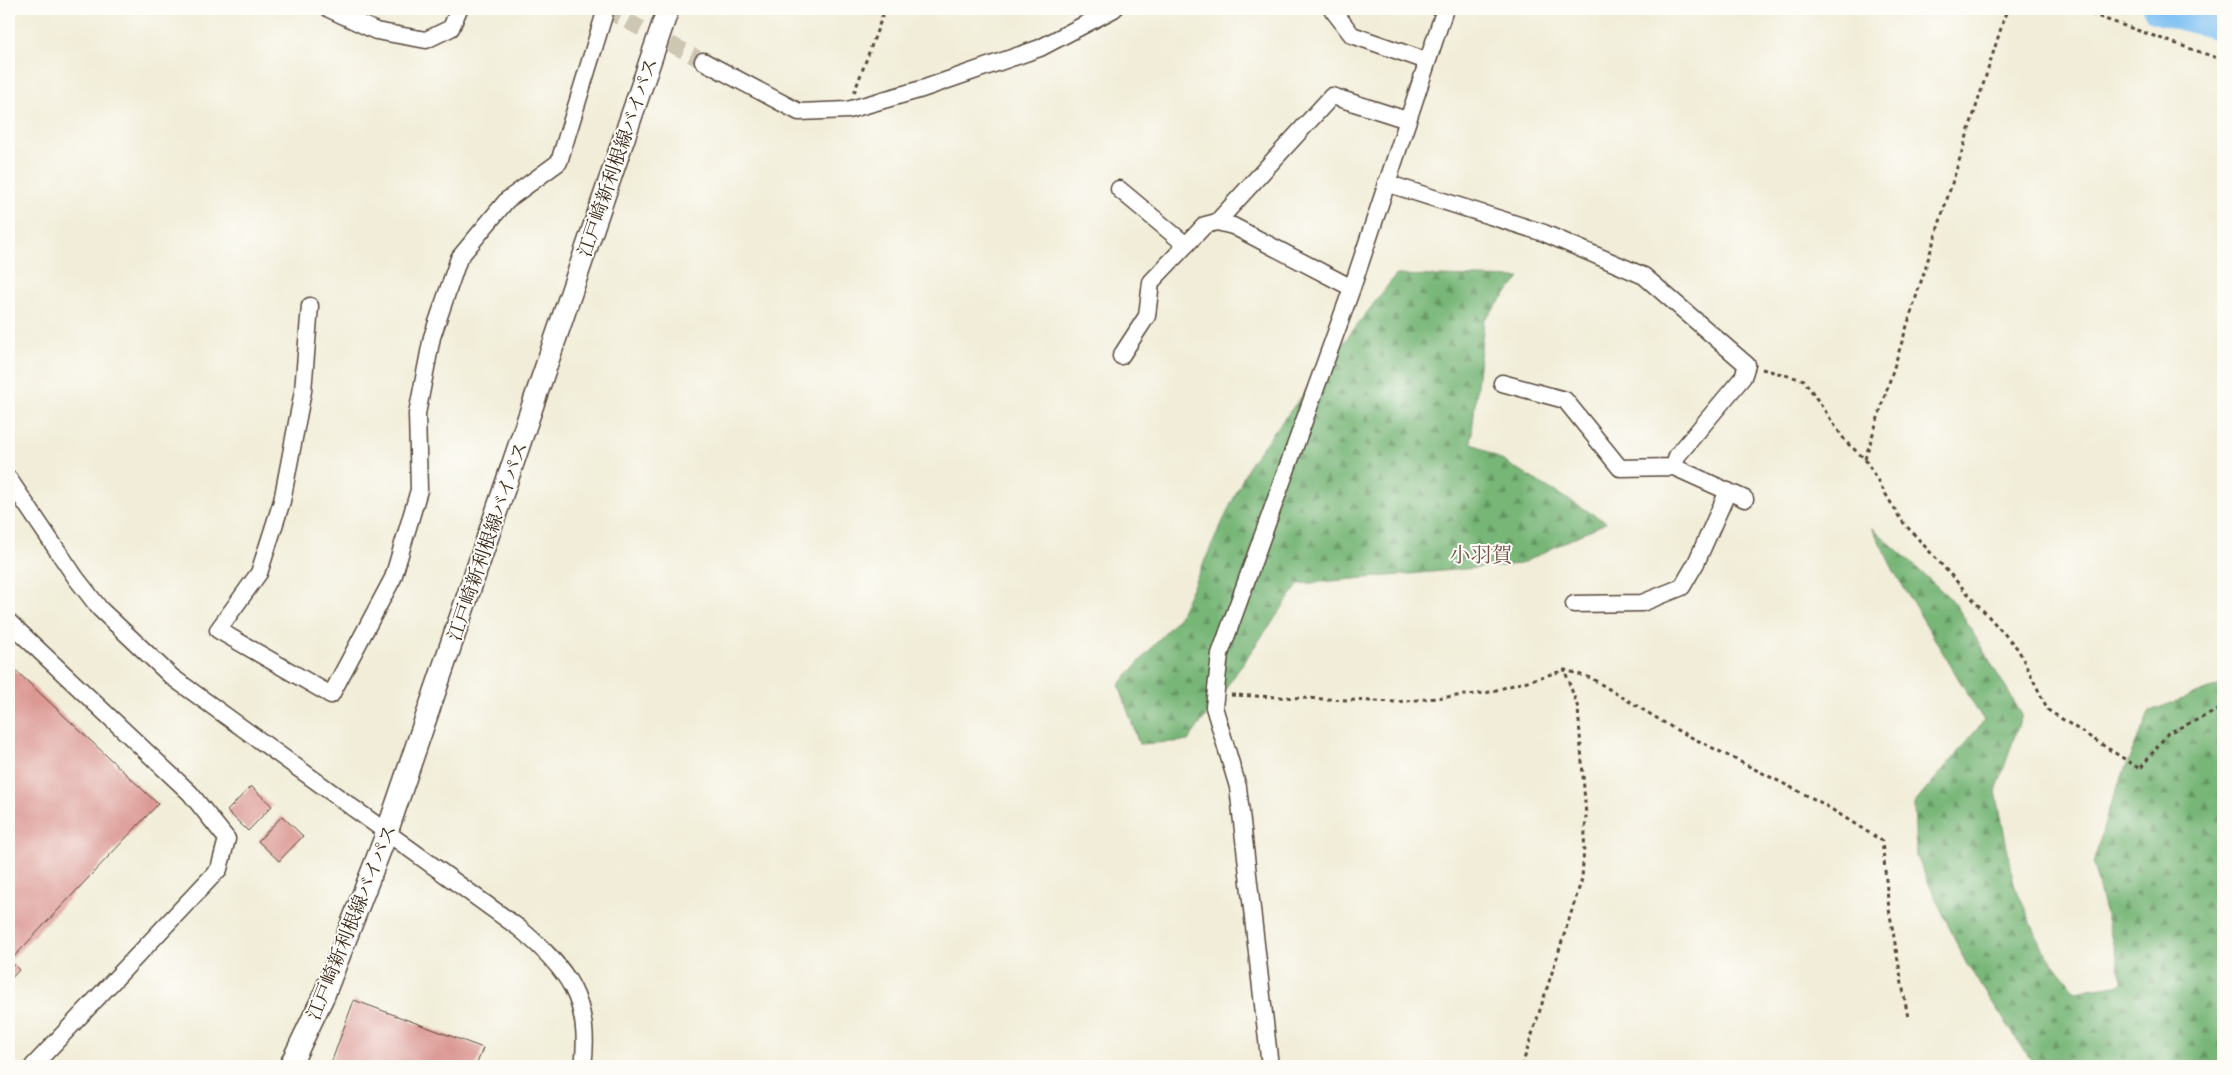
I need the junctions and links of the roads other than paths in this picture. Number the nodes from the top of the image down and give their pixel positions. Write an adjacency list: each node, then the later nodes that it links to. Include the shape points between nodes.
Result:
1 (329, 9): 2 (street, via 376,31 426,40 451,28)
2 (459, 9)
3 (606, 9): 16 (street, via 559,162 507,200 459,258 432,337 417,414 419,490 396,569 331,694 218,630 259,572 282,502 303,391)
4 (668, 9): 25 (main road, 江戸崎新利根線バイパス)
5 (1114, 9): 8 (street, via 1040,48 922,89 848,110 799,112)
6 (1332, 9): 9 (street, via 1352,34)
7 (1445, 9): 9 (street)
8 (703, 61)
9 (1427, 61): 10 (street)
10 (1407, 120): 11 (street); 13 (street, via 1332,96)
11 (1386, 183): 15 (street); 19 (street, via 1544,233 1644,276 1747,366 1743,377 1677,456)
12 (1119, 189): 14 (street)
13 (1217, 222): 14 (street, via 1204,226); 15 (street, via 1233,226)
14 (1186, 245): 17 (street, via 1151,282 1147,316)
15 (1352, 288): 29 (street, via 1220,654 1215,695 1214,707 1238,787)
16 (310, 306)
17 (1121, 356)
18 (1502, 383): 19 (street, via 1565,400 1620,468)
19 (1674, 466): 21 (street)
20 (9, 479): 25 (street, via 76,578 135,645 172,677)
21 (1728, 491): 22 (street); 23 (street, via 1682,587 1642,603)
22 (1745, 499)
23 (1574, 604)
24 (9, 622): 26 (street, via 190,793 227,839 219,869)
25 (386, 834): 27 (main road, 江戸崎新利根線バイパス, via 324,995); 28 (street, via 519,928 547,952 568,977 581,1006 587,1040)
26 (33, 1066)
27 (290, 1066)
28 (583, 1066)
29 (1270, 1066)

